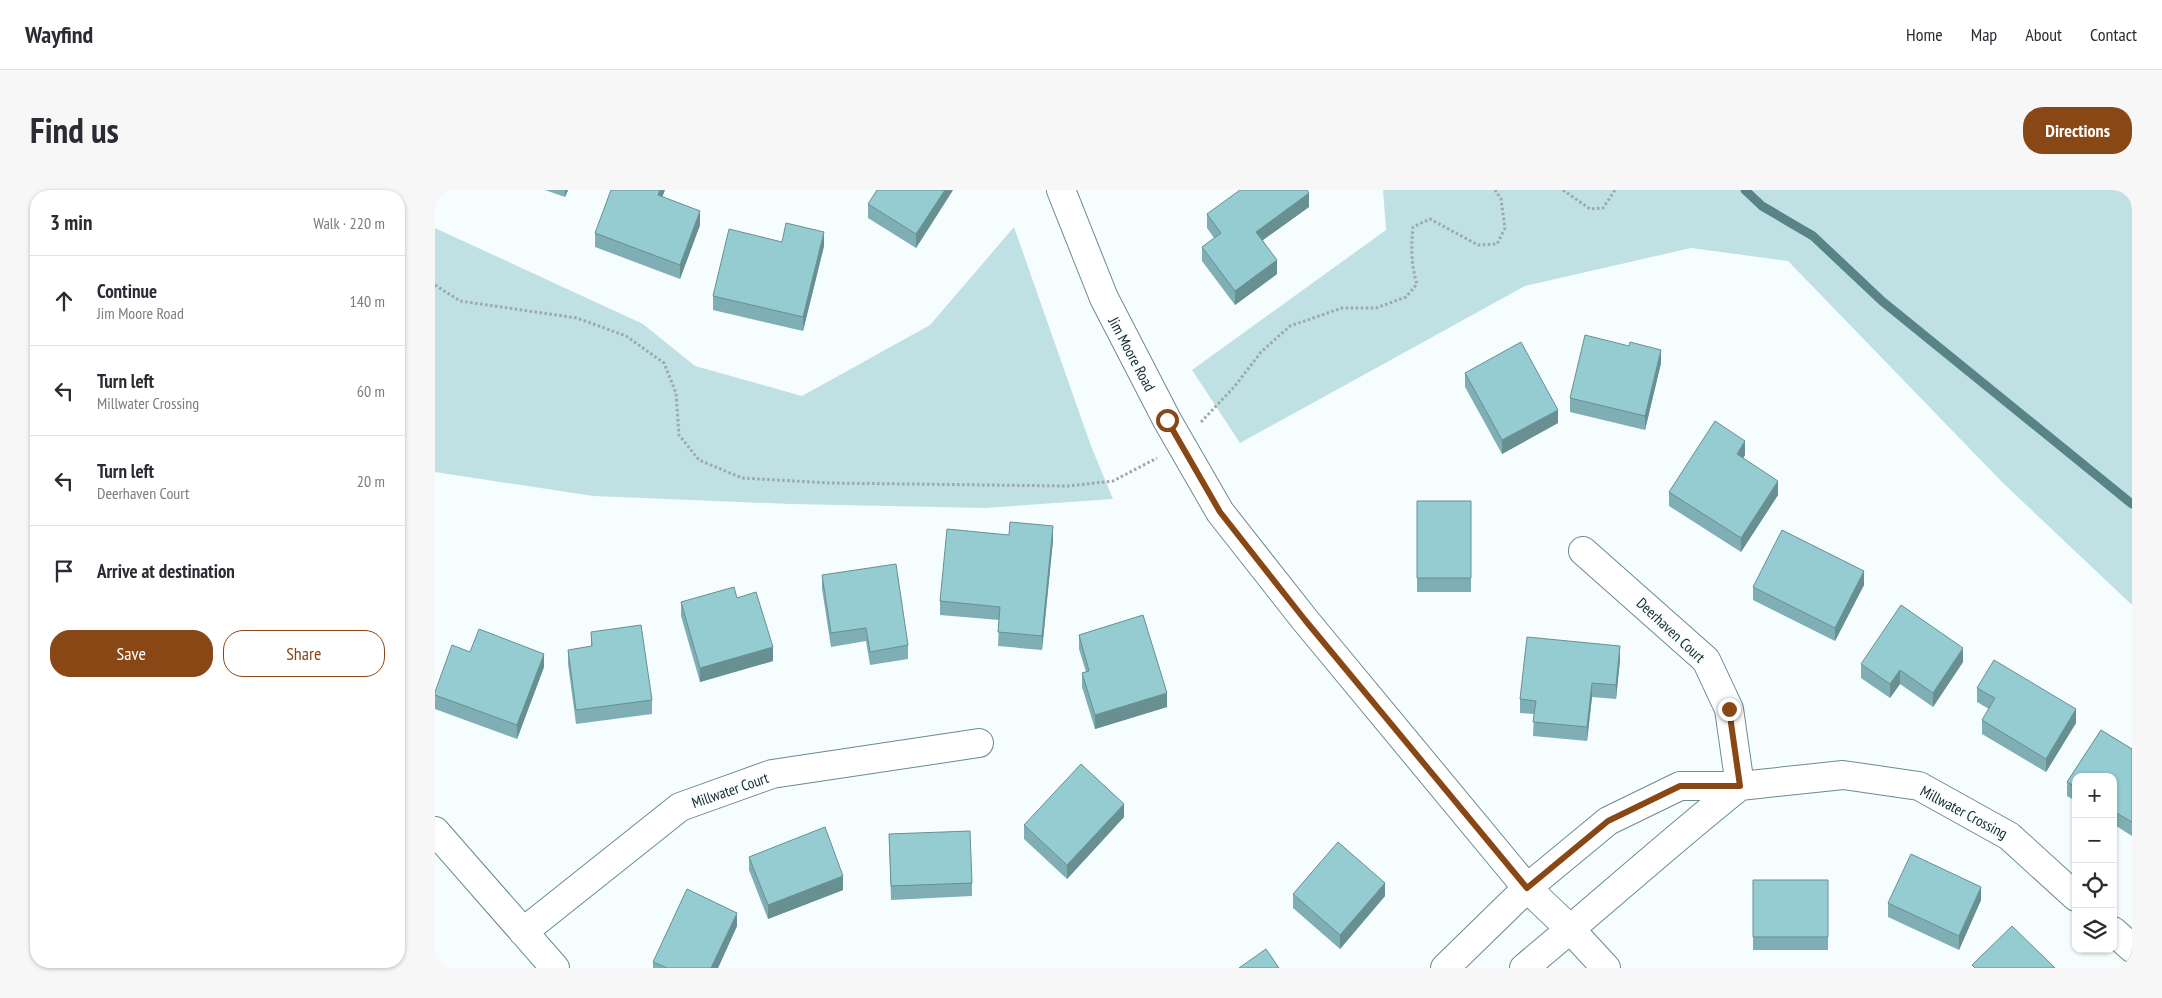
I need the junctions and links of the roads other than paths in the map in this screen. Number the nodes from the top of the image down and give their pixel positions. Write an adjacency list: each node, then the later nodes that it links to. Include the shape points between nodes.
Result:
1 (1061, 190): 6 (street, Jim Moore Road, via 1103,298 1220,512)
2 (1583, 551): 4 (street, Deerhaven Court, via 1706,660 1729,709)
3 (979, 743): 9 (street, Millwater Court, via 772,774 680,807)
4 (1740, 786): 6 (street, Millwater Crossing, via 1680,786 1608,821); 7 (street, Millwater Crossing, via 1843,775 1919,786 2009,836); 8 (street, via 1679,834)
5 (435, 831): 9 (street)
6 (1527, 888): 8 (street, Jim Moore Road); 13 (street, Millwater Crossing)
7 (2072, 893)
8 (1571, 930): 14 (street); 15 (street, Jim Moore Road)
9 (523, 932): 12 (street)
10 (2117, 935): 11 (street)
11 (2132, 948)
12 (555, 968)
13 (1445, 968)
14 (1524, 968)
15 (1606, 968)

